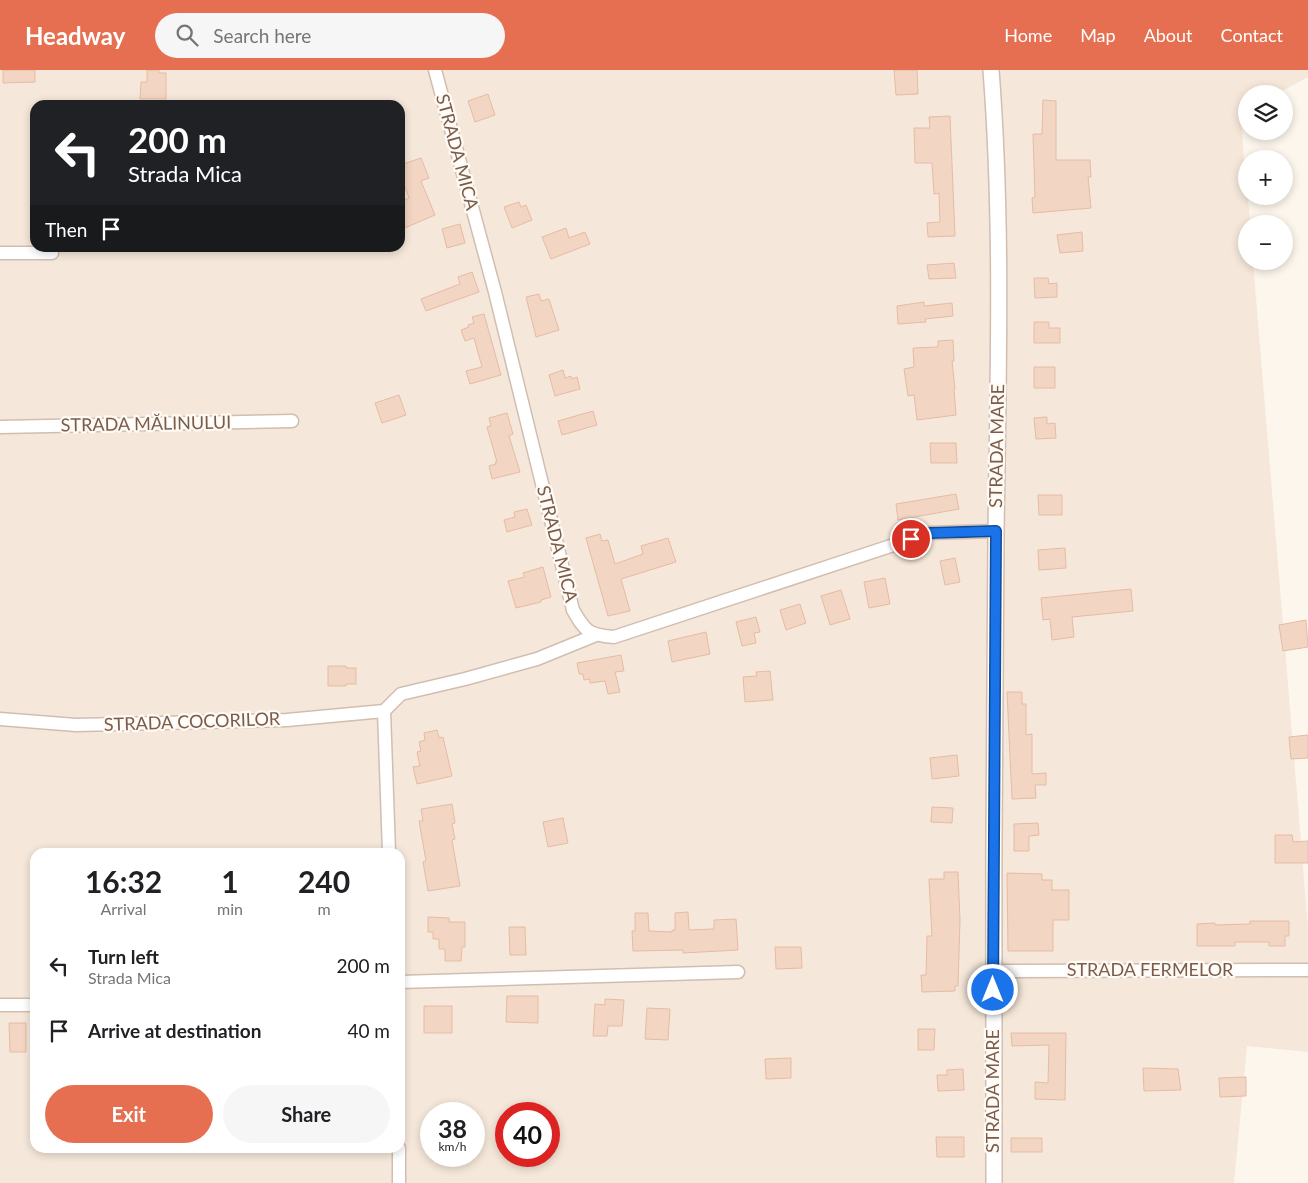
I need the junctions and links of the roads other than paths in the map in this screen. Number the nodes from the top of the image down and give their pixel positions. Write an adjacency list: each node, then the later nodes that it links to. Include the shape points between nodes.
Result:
1 (435, 70): 8 (street, STRADA MICA, via 495,292 573,610 583,627)
2 (991, 70): 7 (street, STRADA MARE, via 999,253)
3 (0, 253): 4 (street)
4 (52, 253)
5 (292, 421): 6 (street, STRADA MĂLINULUI)
6 (0, 427)
7 (996, 531): 8 (street, via 930,533 614,637); 13 (street, STRADA MARE)
8 (596, 636): 9 (street, via 538,659 401,694)
9 (384, 712): 10 (street, STRADA COCORILOR, via 287,720 76,725); 11 (street)
10 (0, 719)
11 (389, 848)
12 (1308, 970): 13 (street, STRADA FERMELOR)
13 (993, 971): 20 (street, STRADA MARE)
14 (738, 972): 15 (street)
15 (405, 982)
16 (0, 1005): 17 (street)
17 (30, 1005)
18 (398, 1153): 19 (street)
19 (399, 1183)
20 (994, 1183)

